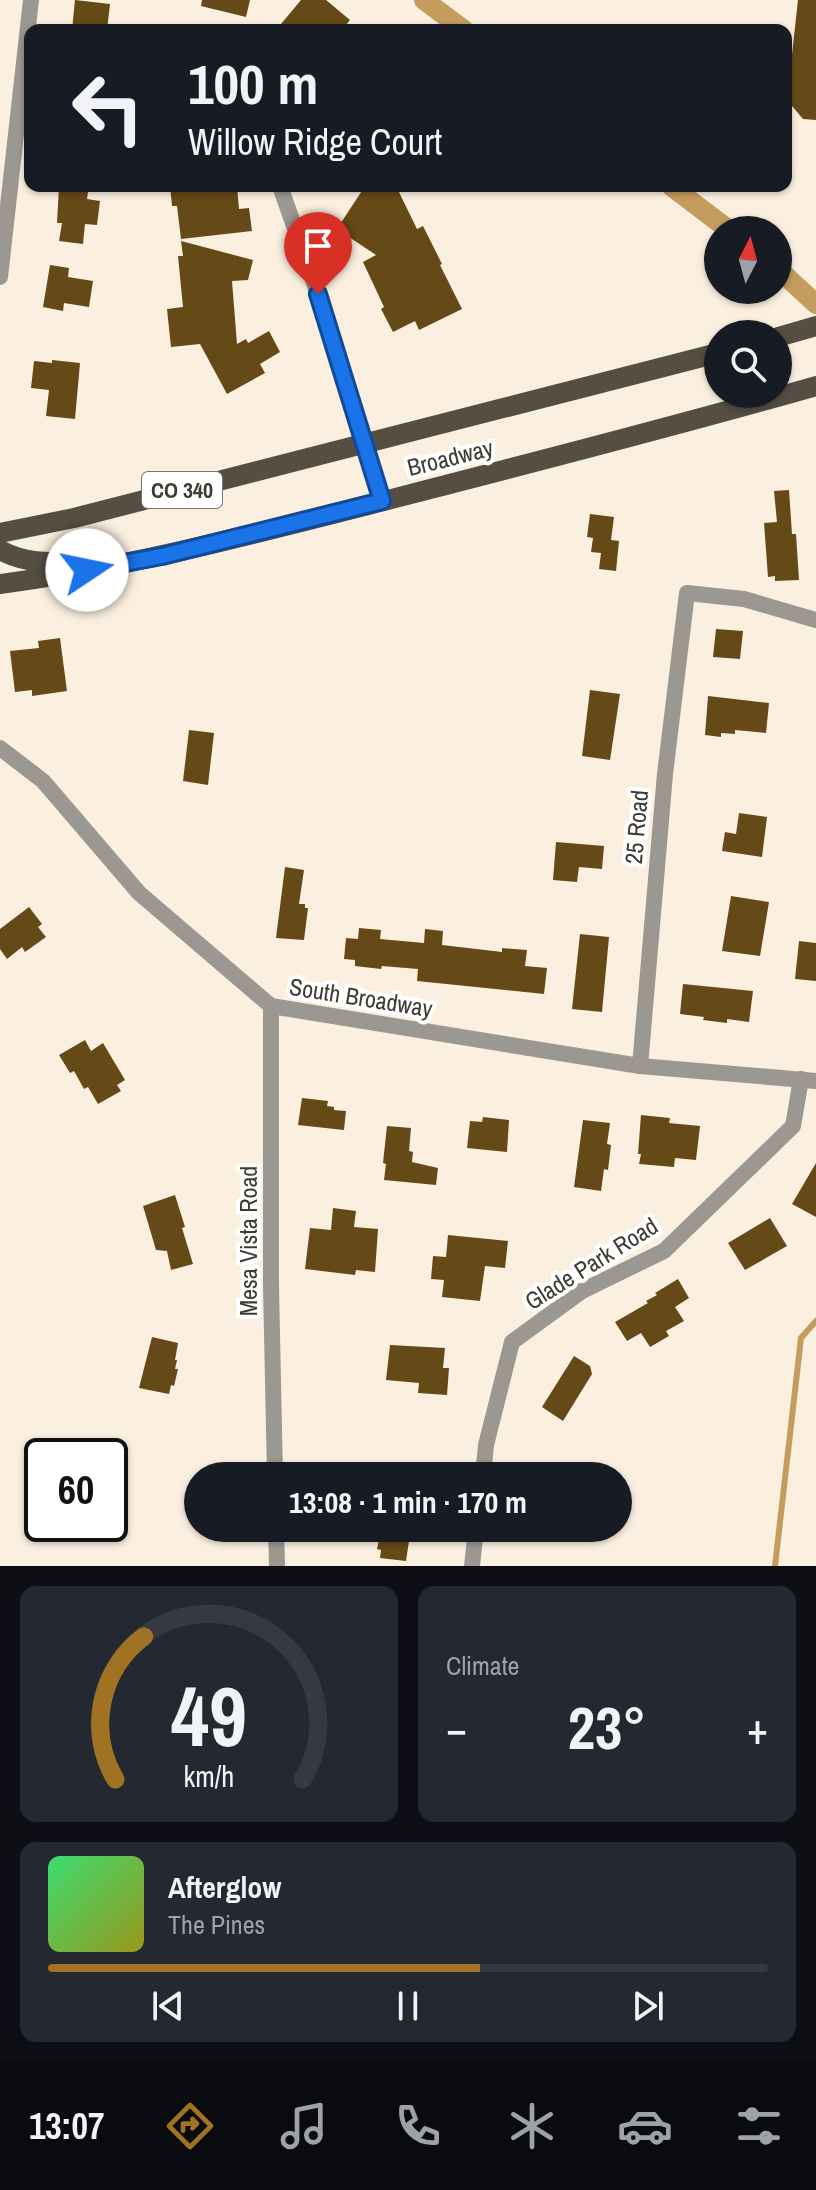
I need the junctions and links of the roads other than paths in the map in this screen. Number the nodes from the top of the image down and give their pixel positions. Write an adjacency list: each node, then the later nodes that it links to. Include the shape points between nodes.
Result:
1 (31, 0): 2 (street)
2 (28, 24)
3 (24, 63): 5 (street)
4 (282, 192): 10 (street)
5 (0, 277)
6 (816, 326): 7 (main road)
7 (792, 333)
8 (704, 357): 10 (main road, Broadway / CO 340)
9 (816, 386): 11 (main road, Broadway / CO 340)
10 (364, 443): 11 (street); 12 (main road, Broadway / CO 340)
11 (382, 501): 13 (main road, Broadway / CO 340)
12 (0, 533)
13 (193, 548): 14 (main road, via 48,563); 15 (main road, Broadway / CO 340)
14 (0, 550)
15 (0, 584)
16 (816, 620): 19 (street, 25 Road, via 744,599 687,593)
17 (0, 748): 18 (street, South Broadway, via 43,781 139,893)
18 (271, 1006): 19 (street, South Broadway); 21 (street, Mesa Vista Road)
19 (640, 1066): 20 (street, South Broadway)
20 (808, 1080): 22 (street, Glade Park Road, via 793,1126 664,1251 582,1291 512,1342)
21 (275, 1462)
22 (484, 1462)
23 (276, 1542): 25 (street)
24 (475, 1542): 26 (street)
25 (277, 1566)
26 (472, 1566)

